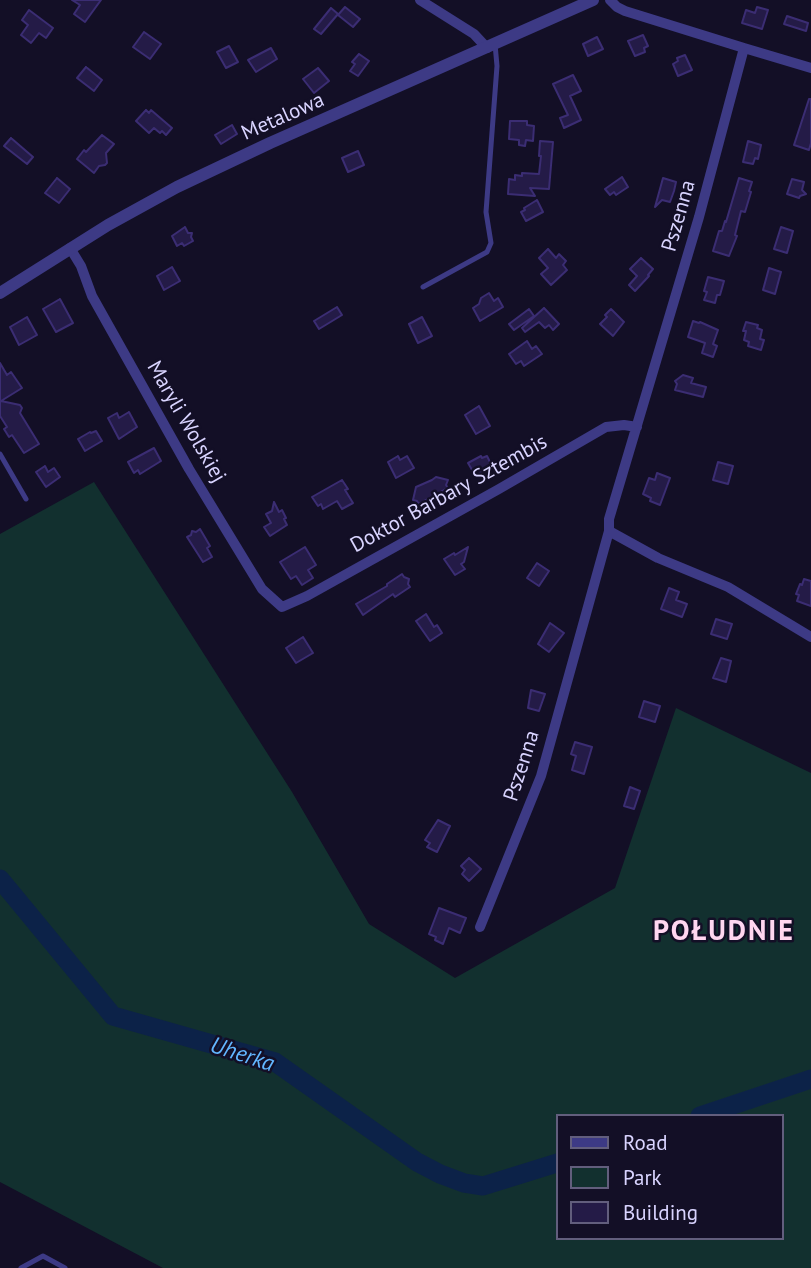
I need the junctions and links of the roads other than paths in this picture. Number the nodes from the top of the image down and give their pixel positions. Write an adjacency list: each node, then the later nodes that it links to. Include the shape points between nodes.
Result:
1 (420, 0): 4 (street)
2 (593, 0): 4 (street, Metalowa)
3 (610, 0): 5 (street, via 625,11)
4 (491, 46): 7 (street, Metalowa, via 177,187); 8 (lane, via 497,65 486,212 491,243 487,252)
5 (744, 48): 6 (street); 10 (street, Pszenna)
6 (811, 68)
7 (71, 248): 9 (street, Metalowa); 14 (street, Maryli Wolskiej, via 92,296 189,469 262,589)
8 (423, 287)
9 (0, 293)
10 (637, 427): 13 (street, Pszenna); 14 (street, Doktor Barbary Sztembis, via 606,427)
11 (0, 454): 12 (lane)
12 (26, 499)
13 (609, 531): 15 (street, via 658,558 728,587); 16 (street, Pszenna, via 541,776)
14 (282, 607)
15 (811, 637)
16 (480, 927)
17 (21, 1268): 18 (lane, via 43,1256)
18 (65, 1268)

